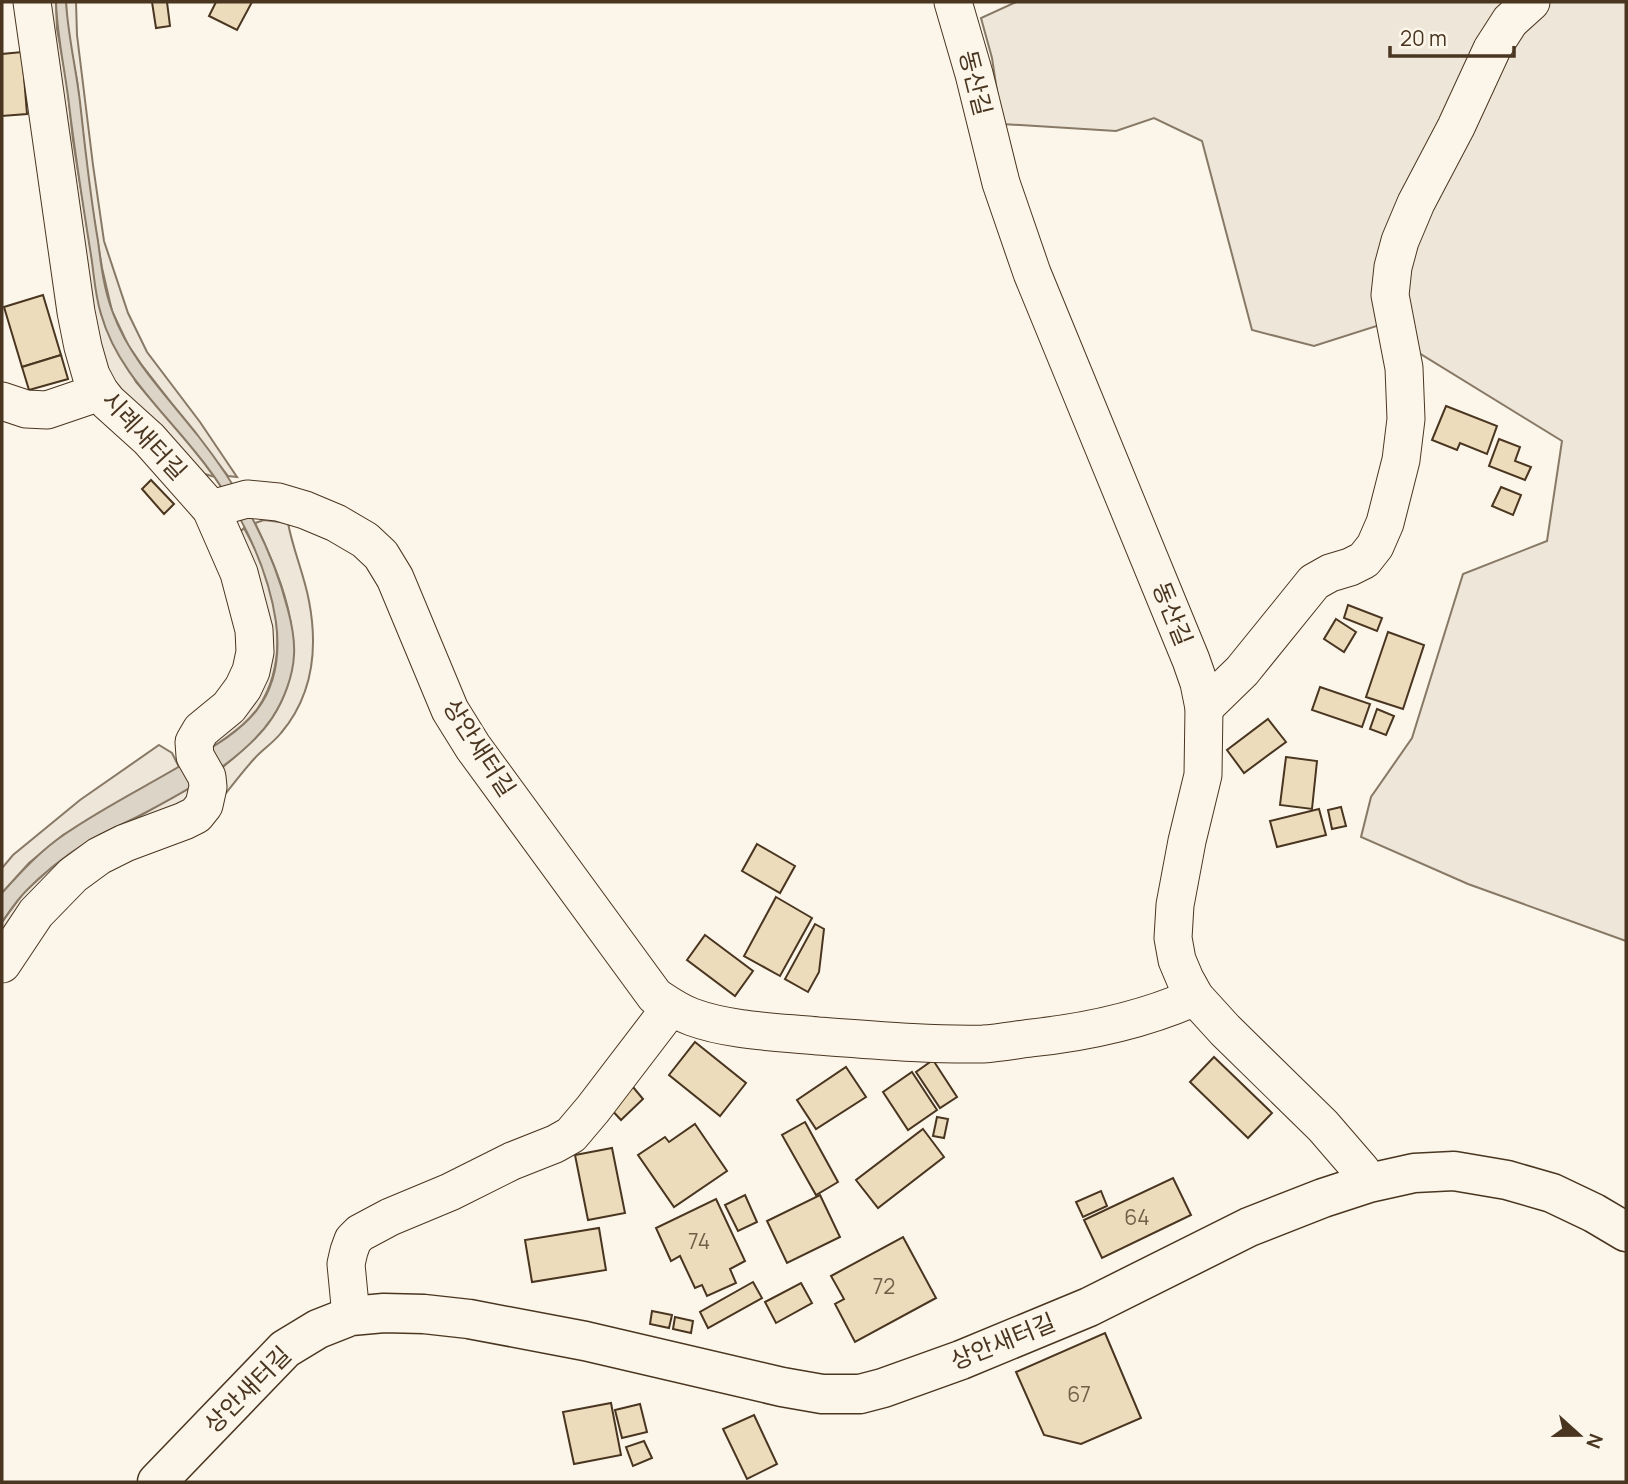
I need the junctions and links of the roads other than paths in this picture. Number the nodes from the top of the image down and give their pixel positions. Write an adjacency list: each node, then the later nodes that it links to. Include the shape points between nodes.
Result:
1 (32, 2): 4 (street, 시례새터길, via 76,312 91,375)
2 (953, 2): 7 (street, 동산길, via 1001,183 1032,273 1191,660)
3 (1531, 2): 7 (street, via 1510,21 1492,49 1400,241 1391,295 1404,368 1406,419 1392,498 1375,546 1364,560 1314,582 1241,671)
4 (100, 392): 5 (street, via 47,410); 6 (street, 시례새터길)
5 (2, 401)
6 (211, 509): 8 (street, 시례새터길, via 239,573 255,652 243,688 194,742 207,796 204,805 196,815 125,843 73,875 36,913); 10 (street, 상안새터길, via 247,499 278,502 336,523 380,555 395,578 450,710 473,747 655,996)
7 (1204, 708): 9 (street, 동산길, via 1203,775 1186,841 1173,938 1177,960)
8 (2, 964)
9 (1195, 997): 10 (street, 상안새터길, via 1122,1023 985,1044 747,1029); 11 (street, 동산길, via 1323,1126)
10 (671, 1007): 13 (street, via 571,1135 360,1233 346,1264)
11 (1369, 1183): 12 (street, 상안새터길, via 1414,1173 1454,1171 1507,1180 1552,1193); 13 (street, 상안새터길, via 1248,1227 1089,1307 961,1360 860,1394 782,1387 469,1319 424,1314)
12 (1626, 1232)
13 (351, 1316): 14 (street, 상안새터길, via 285,1349)
14 (157, 1482)

